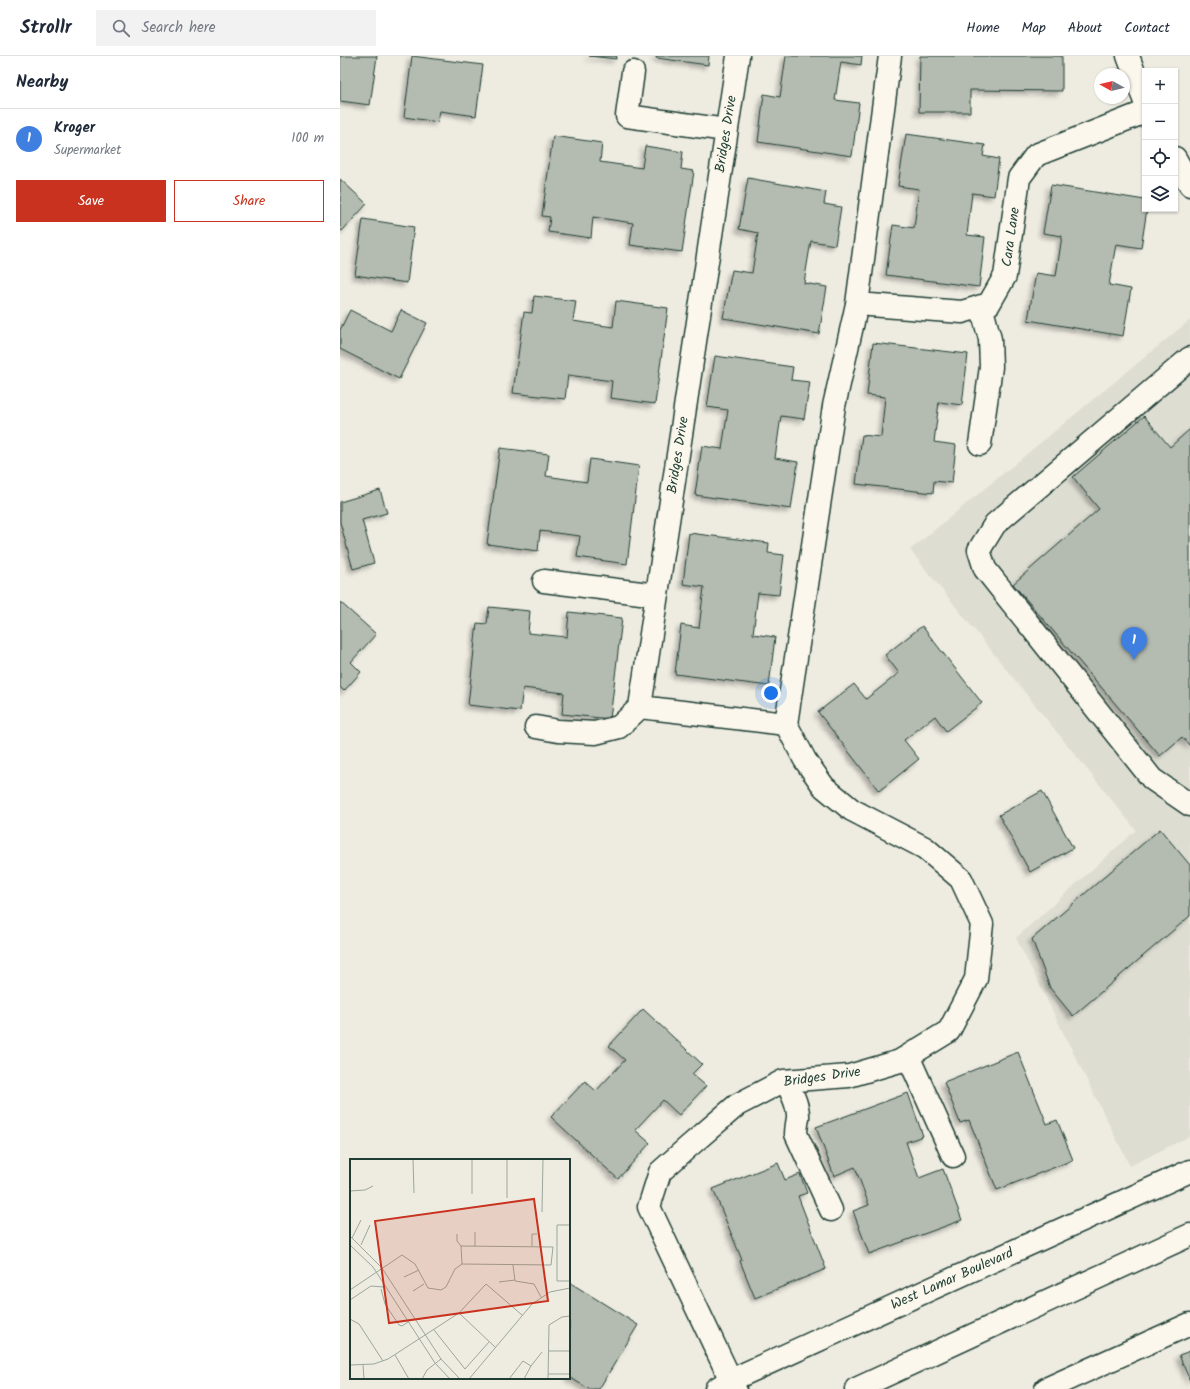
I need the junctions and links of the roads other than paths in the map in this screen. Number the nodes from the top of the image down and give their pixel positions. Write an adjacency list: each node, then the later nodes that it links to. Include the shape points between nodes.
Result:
1 (738, 56): 7 (main road, Bridges Drive)
2 (890, 56): 10 (main road)
3 (1128, 56): 5 (main road)
4 (633, 72): 7 (main road, via 627,116)
5 (1142, 94)
6 (1142, 113): 11 (main road, Cara Lane, via 1036,155 1019,178 1006,276 988,304)
7 (726, 130): 15 (main road, Bridges Drive)
8 (1178, 163): 9 (main road)
9 (1190, 185)
10 (857, 304): 11 (main road, Cara Lane, via 962,312); 17 (main road, via 834,406)
11 (981, 306): 13 (main road, via 990,339 991,367)
12 (1190, 358): 19 (main road, via 995,524 979,550 985,569 1152,779)
13 (980, 444)
14 (544, 581): 15 (main road)
15 (657, 595): 16 (main road, Bridges Drive)
16 (640, 707): 17 (main road); 18 (main road, via 619,727 595,733)
17 (786, 724): 20 (main road, Bridges Drive, via 805,760 824,787 852,810 925,848 961,879 982,924 976,979 949,1031)
18 (536, 727)
19 (1190, 805)
20 (908, 1056): 21 (main road, Bridges Drive, via 900,1061 849,1076); 22 (main road)
21 (786, 1081): 24 (main road, via 797,1106 796,1134); 28 (main road, Bridges Drive, via 737,1105 686,1148 660,1172 649,1207)
22 (954, 1156)
23 (1190, 1171): 28 (main road, West Lamar Boulevard)
24 (830, 1210)
25 (1190, 1235): 27 (main road)
26 (1190, 1324): 30 (main road)
27 (885, 1383): 29 (main road)
28 (727, 1386)
29 (856, 1389)
30 (1046, 1389)

